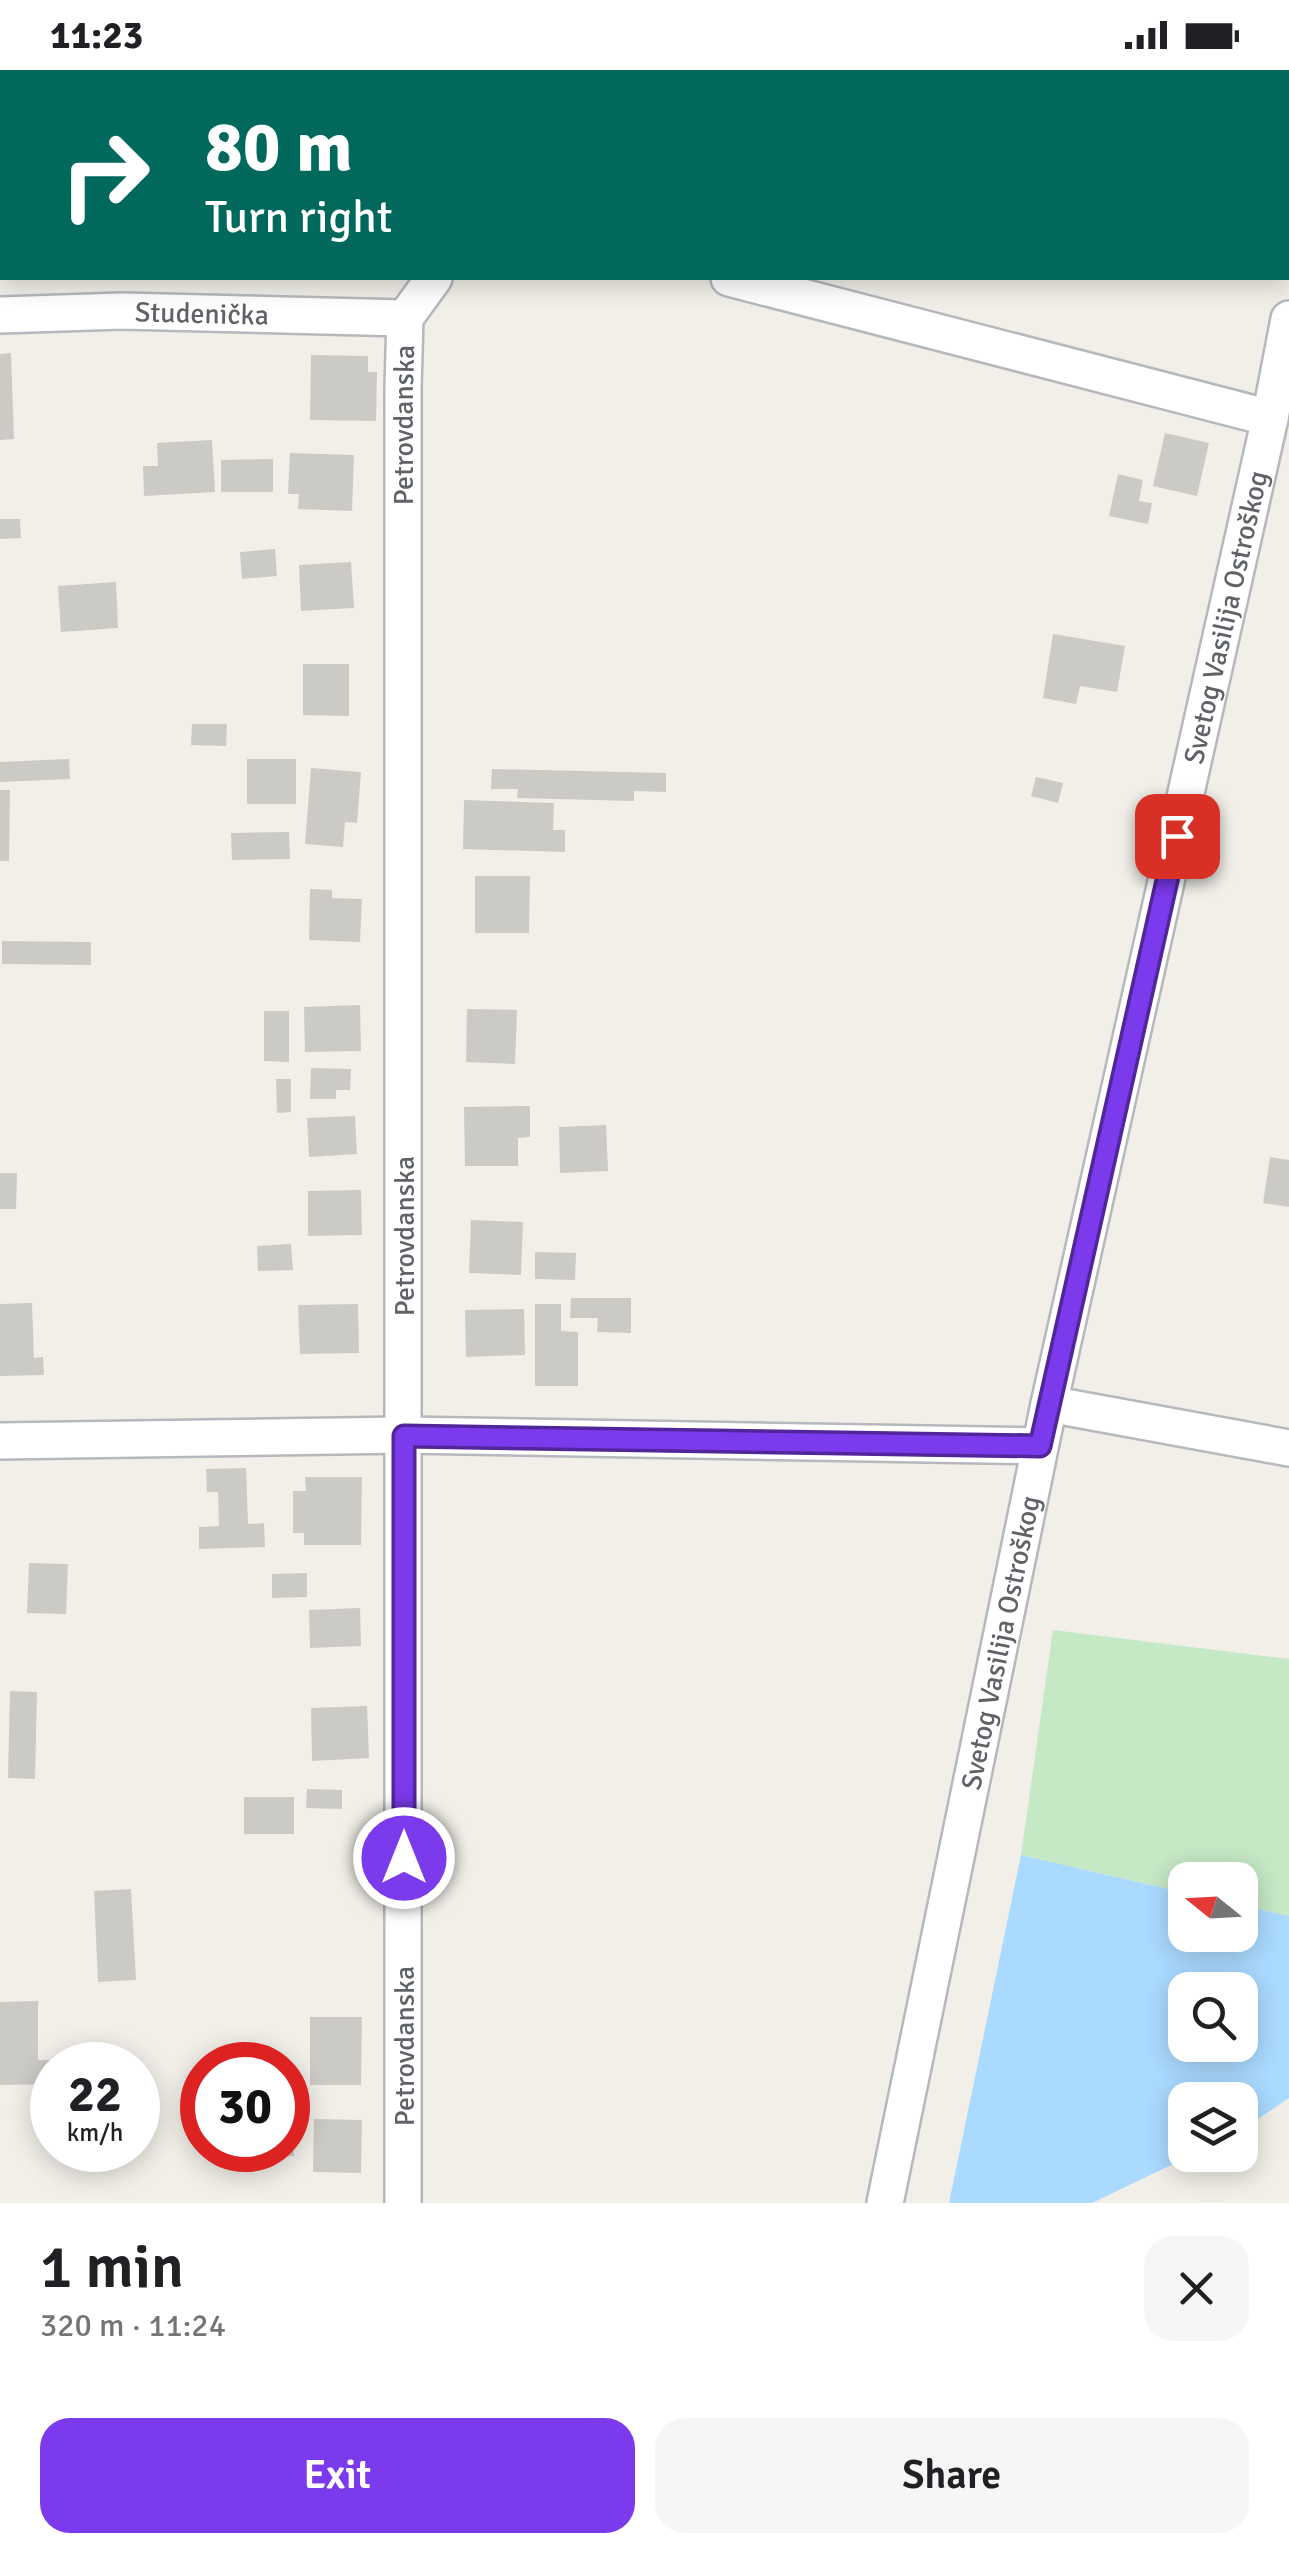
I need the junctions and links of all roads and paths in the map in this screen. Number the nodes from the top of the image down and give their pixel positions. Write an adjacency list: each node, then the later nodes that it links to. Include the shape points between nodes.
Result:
1 (433, 280): 4 (street, Petrovdanska)
2 (737, 280): 6 (street)
3 (0, 315): 4 (street, Studenička)
4 (406, 318): 8 (street, Petrovdanska)
5 (1289, 319): 6 (street, Svetog Vasilija Ostroškog)
6 (1270, 418): 7 (street, Svetog Vasilija Ostroškog)
7 (1049, 1404): 10 (street, Svetog Vasilija Ostroškog); 11 (street)
8 (404, 1436): 9 (street); 10 (street); 12 (street, Petrovdanska)
9 (0, 1440)
10 (1040, 1446): 13 (street, Svetog Vasilija Ostroškog)
11 (1289, 1448)
12 (403, 2203)
13 (885, 2203)

